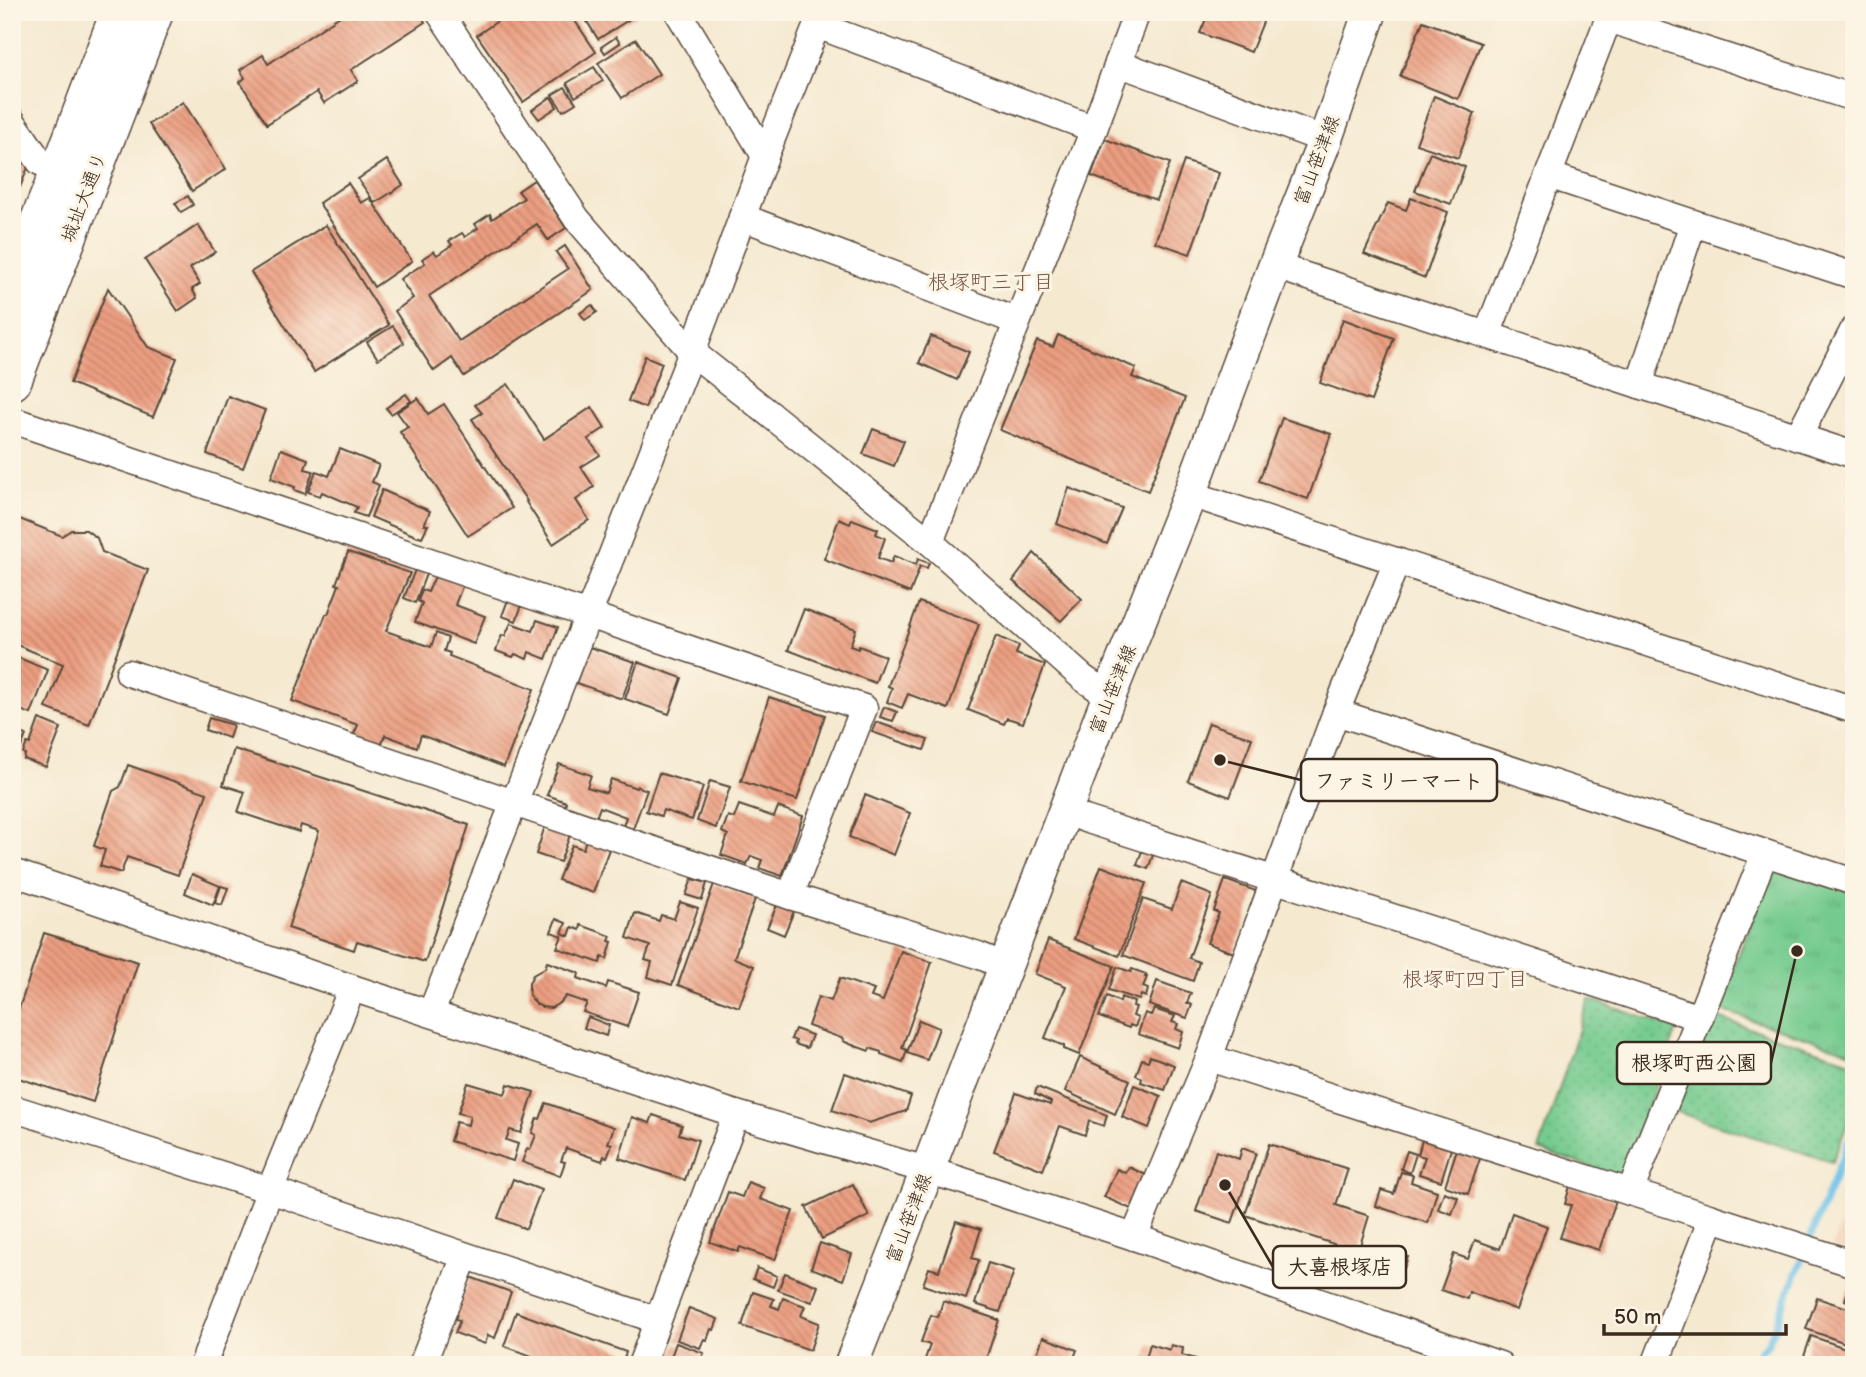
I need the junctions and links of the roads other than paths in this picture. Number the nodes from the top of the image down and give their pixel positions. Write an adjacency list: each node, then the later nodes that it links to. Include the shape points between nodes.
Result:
1 (120, 12): 15 (highway, 城址大通り)
2 (154, 12): 27 (highway, 城址大通り)
3 (439, 12): 26 (street, via 577,219)
4 (678, 12): 14 (street)
5 (1137, 12): 9 (street)
6 (1370, 12): 13 (main road, 富山笹津線)
7 (1610, 16): 10 (street); 16 (street)
8 (820, 18): 12 (street); 14 (street)
9 (1118, 63): 12 (street); 13 (street)
10 (1854, 98)
11 (12, 121): 15 (street, via 40,162)
12 (1094, 129): 23 (street)
13 (1325, 140): 20 (main road, 富山笹津線)
14 (765, 156): 17 (street)
15 (61, 171): 19 (highway, 城址大通り)
16 (1548, 175): 18 (street); 25 (street)
17 (742, 217): 23 (street); 26 (street)
18 (1693, 223): 21 (street); 28 (street)
19 (22, 231): 22 (highway, 城址大通り)
20 (1275, 266): 25 (street); 32 (main road, 富山笹津線)
21 (1854, 276)
22 (12, 288)
23 (1016, 321): 33 (street)
24 (1854, 329): 30 (street)
25 (1487, 335): 28 (street)
26 (692, 352): 33 (street); 35 (street)
27 (12, 381)
28 (1639, 385): 30 (street)
29 (12, 420): 35 (street)
30 (1798, 437): 31 (street)
31 (1854, 455)
32 (1190, 494): 34 (street); 37 (main road, 富山笹津線)
33 (930, 542): 37 (street)
34 (1397, 561): 38 (street); 39 (street)
35 (587, 614): 40 (street); 46 (street, via 864,708)
36 (129, 673): 40 (street)
37 (1109, 696): 41 (main road, 富山笹津線)
38 (1854, 710)
39 (1336, 712): 42 (street); 44 (street)
40 (514, 802): 46 (street); 49 (street)
41 (1065, 810): 44 (street); 47 (main road, 富山笹津線)
42 (1765, 853): 45 (street); 50 (street)
43 (12, 872): 48 (street)
44 (1274, 880): 50 (street); 51 (street)
45 (1854, 882)
46 (790, 896): 47 (street)
47 (1005, 966): 54 (main road, 富山笹津線)
48 (352, 988): 49 (street); 55 (street)
49 (431, 1013): 53 (street)
50 (1700, 1017): 56 (street)
51 (1209, 1058): 56 (street); 58 (street)
52 (12, 1108): 55 (street)
53 (736, 1114): 54 (street); 61 (street)
54 (928, 1169): 58 (street); 66 (main road, 富山笹津線)
55 (270, 1190): 59 (street); 63 (street)
56 (1630, 1192): 57 (street)
57 (1713, 1217): 60 (street); 68 (street)
58 (1134, 1237): 62 (street)
59 (465, 1256): 61 (street); 64 (street)
60 (1854, 1264)
61 (657, 1320): 65 (street)
62 (1445, 1357): 67 (street)
63 (203, 1365)
64 (422, 1365)
65 (641, 1365)
66 (851, 1365)
67 (1500, 1365)
68 (1655, 1365)

